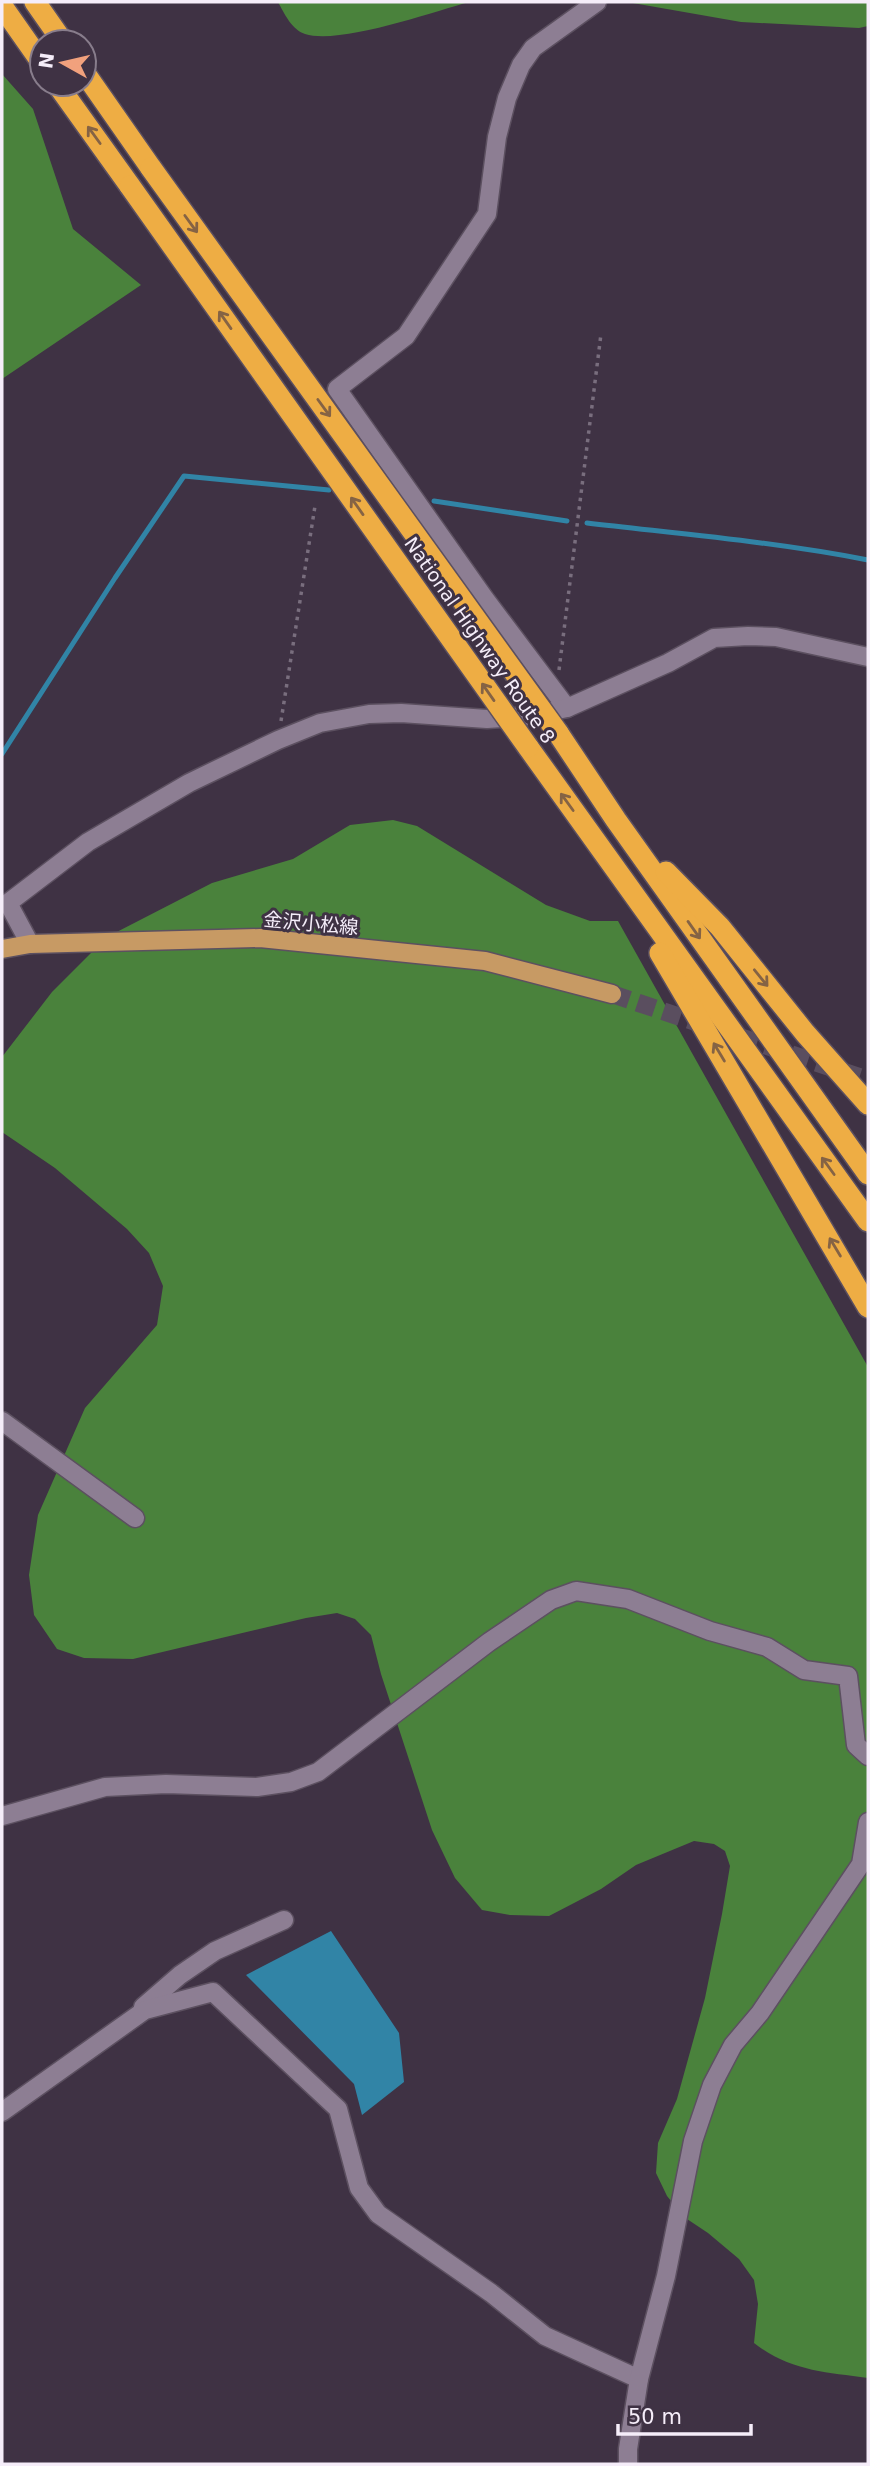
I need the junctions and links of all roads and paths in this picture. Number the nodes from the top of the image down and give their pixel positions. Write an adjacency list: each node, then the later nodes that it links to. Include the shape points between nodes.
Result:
1 (35, 2): 4 (highway)
2 (597, 2): 11 (street, via 533,48 521,65 497,137 487,214 406,336 337,389)
3 (2, 6): 5 (highway)
4 (53, 28)
5 (28, 42)
6 (98, 92): 13 (highway, National Highway Route 8, one-way to 13, bridge)
7 (67, 98): 14 (highway, National Highway Route 8, one-way to 7, bridge)
8 (601, 334): 11 (path)
9 (315, 506): 12 (path)
10 (868, 657): 11 (street, via 776,637 714,638 668,663)
11 (561, 700): 12 (street, via 530,716 486,719 369,714 320,723)
12 (278, 740): 15 (street, via 189,783 88,842 8,902)
13 (616, 820): 18 (highway, one-way to 18, via 720,927); 19 (highway, National Highway Route 8, one-way to 19)
14 (590, 834): 20 (highway, National Highway Route 8, one-way to 14); 21 (highway, one-way to 14)
15 (30, 944): 16 (main road, 金沢小松線); 17 (main road, 金沢小松線, via 260,938 485,961)
16 (2, 949)
17 (612, 994)
18 (868, 1104)
19 (868, 1174)
20 (868, 1221)
21 (868, 1307)
22 (2, 1420): 23 (street)
23 (135, 1518)
24 (868, 1756): 25 (street, via 856,1745 848,1676 804,1670 767,1647 628,1599 576,1591 551,1600 489,1642 318,1772 257,1787 105,1787)
25 (2, 1816)
26 (868, 1822): 30 (street, via 861,1864 760,2013 733,2045 712,2085 693,2141 666,2276)
27 (284, 1920): 28 (street, via 215,1951)
28 (124, 2023): 29 (street); 30 (street, via 145,2010 213,1992 338,2109 359,2188 378,2214 545,2336)
29 (2, 2112)
30 (639, 2379): 31 (street)
31 (628, 2464)

